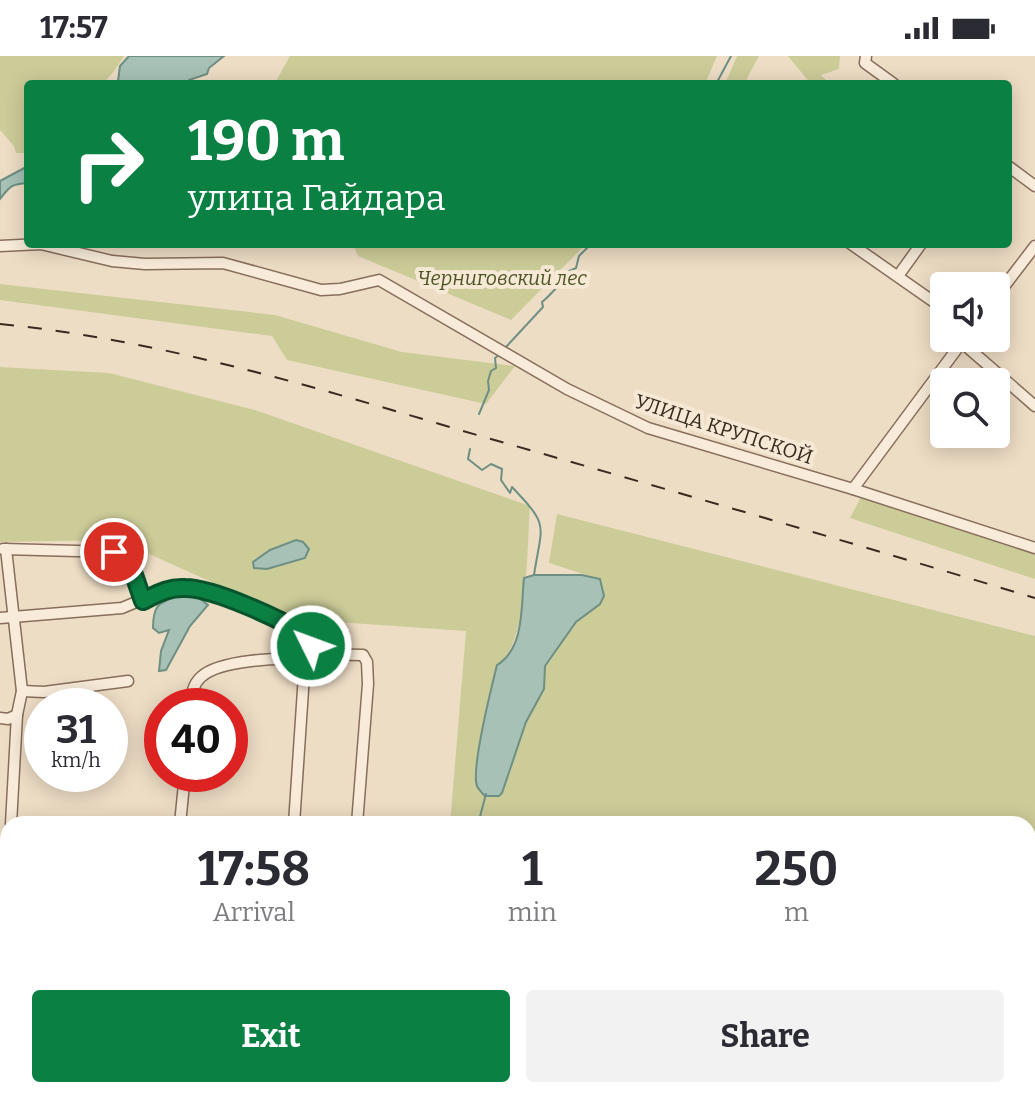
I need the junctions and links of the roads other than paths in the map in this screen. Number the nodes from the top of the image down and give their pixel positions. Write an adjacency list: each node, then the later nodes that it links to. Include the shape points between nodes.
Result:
1 (866, 60): 2 (street)
2 (889, 80)
3 (1012, 169): 4 (street)
4 (1035, 186)
5 (24, 245): 6 (street, УЛИЦА КРУПСКОЙ)
6 (0, 246)
7 (1035, 246): 12 (street)
8 (58, 248): 17 (street, УЛИЦА КРУПСКОЙ, via 145,264 223,263 321,290 379,280 567,389 648,428)
9 (857, 248): 11 (street)
10 (918, 248): 11 (street)
11 (898, 276): 13 (street)
12 (1010, 279)
13 (930, 299)
14 (953, 352): 17 (street)
15 (975, 352): 16 (street)
16 (1035, 406)
17 (853, 489): 18 (street, УЛИЦА КРУПСКОЙ)
18 (1035, 548)
19 (3, 549): 20 (street, via 114,552 132,569); 21 (street)
20 (143, 601): 21 (street, via 122,608); 23 (street, via 167,589 211,593 309,636)
21 (12, 617): 22 (street); 26 (street)
22 (0, 618)
23 (308, 657): 25 (street, via 213,669); 32 (street); 33 (street, via 363,655 367,662)
24 (128, 681): 26 (street)
25 (194, 688)
26 (22, 691): 27 (street)
27 (17, 715): 28 (street); 30 (street)
28 (0, 718)
29 (183, 792): 31 (street)
30 (11, 816)
31 (181, 816)
32 (295, 816)
33 (358, 816)

